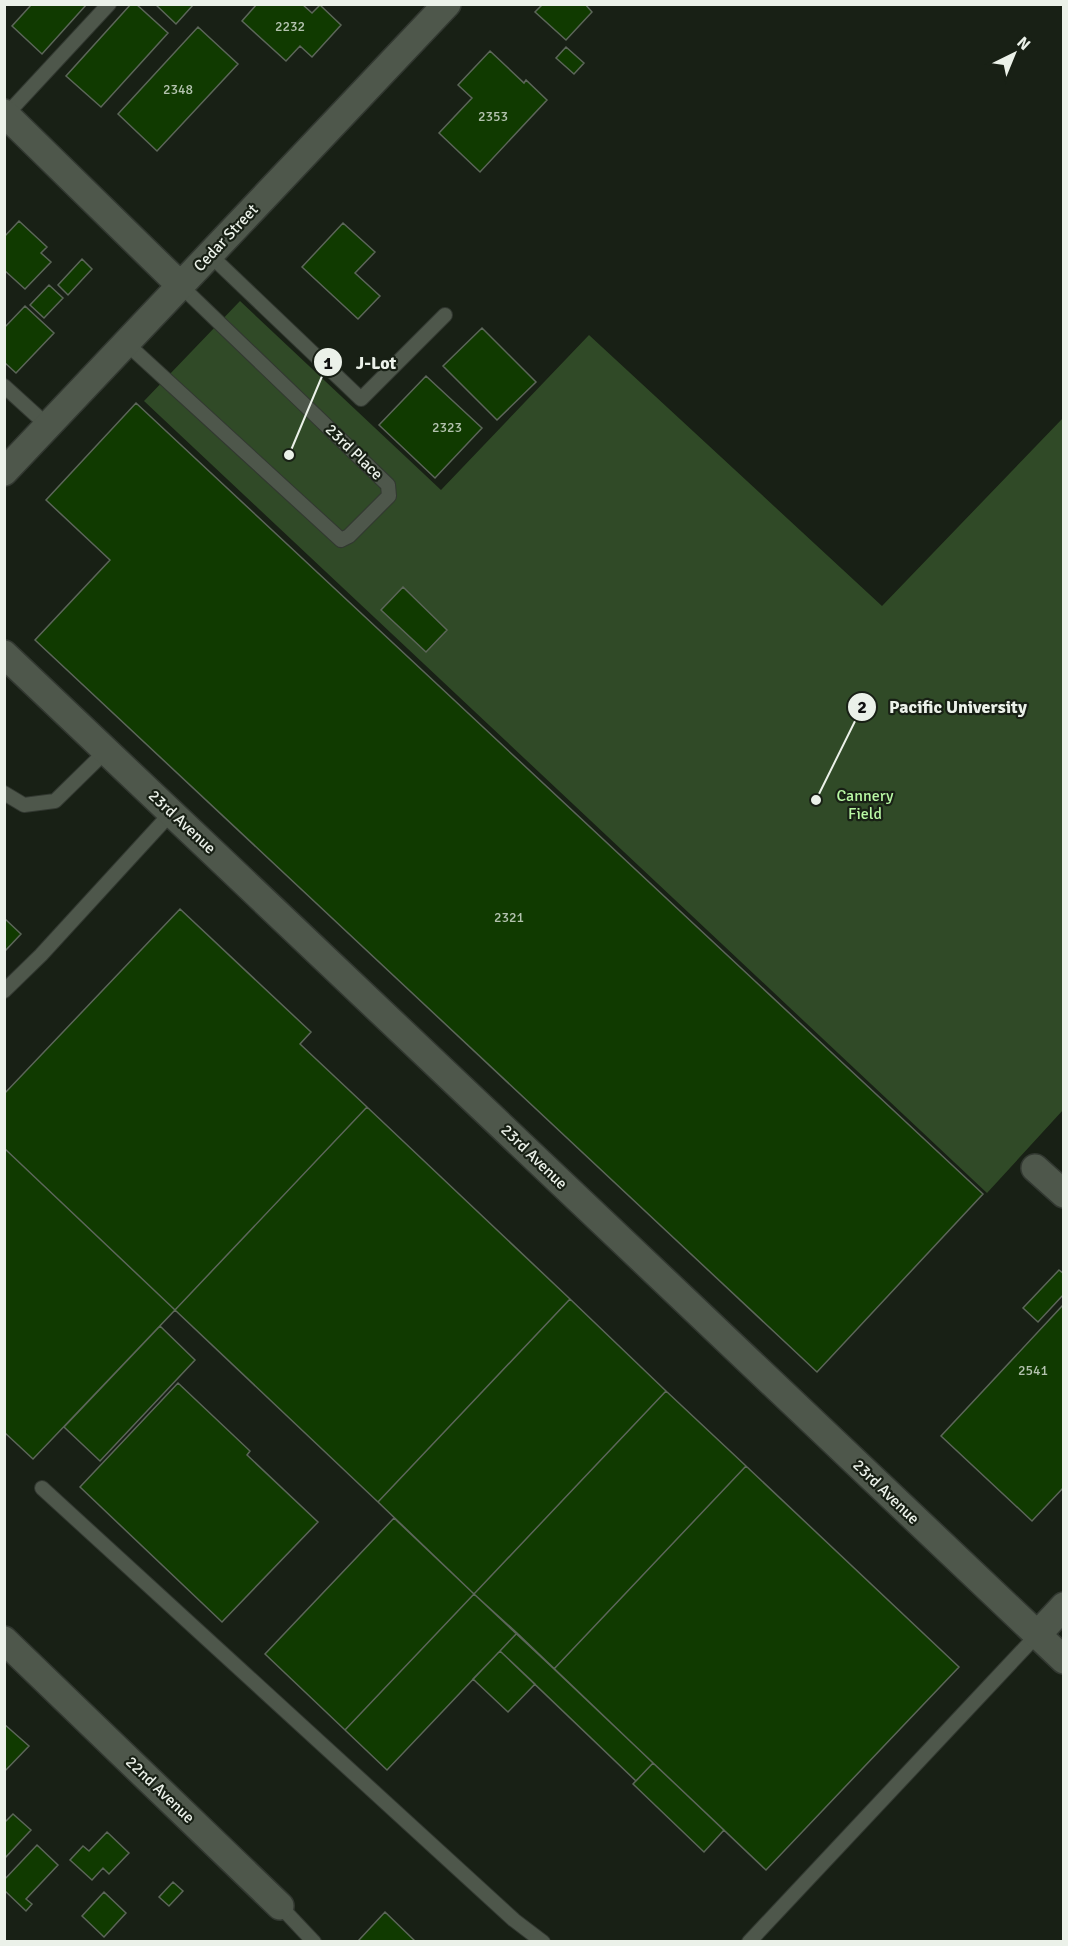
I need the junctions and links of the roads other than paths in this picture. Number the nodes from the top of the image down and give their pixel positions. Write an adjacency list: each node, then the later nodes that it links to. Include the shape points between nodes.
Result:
1 (109, 4): 3 (lane)
2 (435, 9): 4 (street, Cedar Street)
3 (5, 114): 5 (street, 23rd Place)
4 (210, 255): 5 (street, Cedar Street); 6 (lane, via 361,399)
5 (181, 286): 7 (street, Cedar Street); 7 (lane, 23rd Place, via 388,485 388,496 341,540)
6 (445, 315)
7 (126, 343): 9 (street, Cedar Street)
8 (4, 386): 9 (lane)
9 (48, 426): 10 (street, Cedar Street)
10 (4, 472)
11 (4, 654): 12 (street, 23rd Avenue)
12 (106, 751): 13 (lane, via 55,801 24,805); 14 (street, 23rd Avenue)
13 (4, 793)
14 (172, 812): 15 (lane); 20 (street, 23rd Avenue)
15 (4, 991)
16 (1035, 1168): 17 (street)
17 (1064, 1194)
18 (42, 1488): 25 (lane, via 514,1920)
19 (1064, 1606): 20 (street)
20 (1037, 1635): 22 (street, 23rd Avenue); 26 (lane)
21 (4, 1640): 23 (street, 22nd Avenue)
22 (1064, 1660)
23 (280, 1906): 24 (lane, 22nd Avenue)
24 (314, 1941)
25 (543, 1941)
26 (749, 1941)

